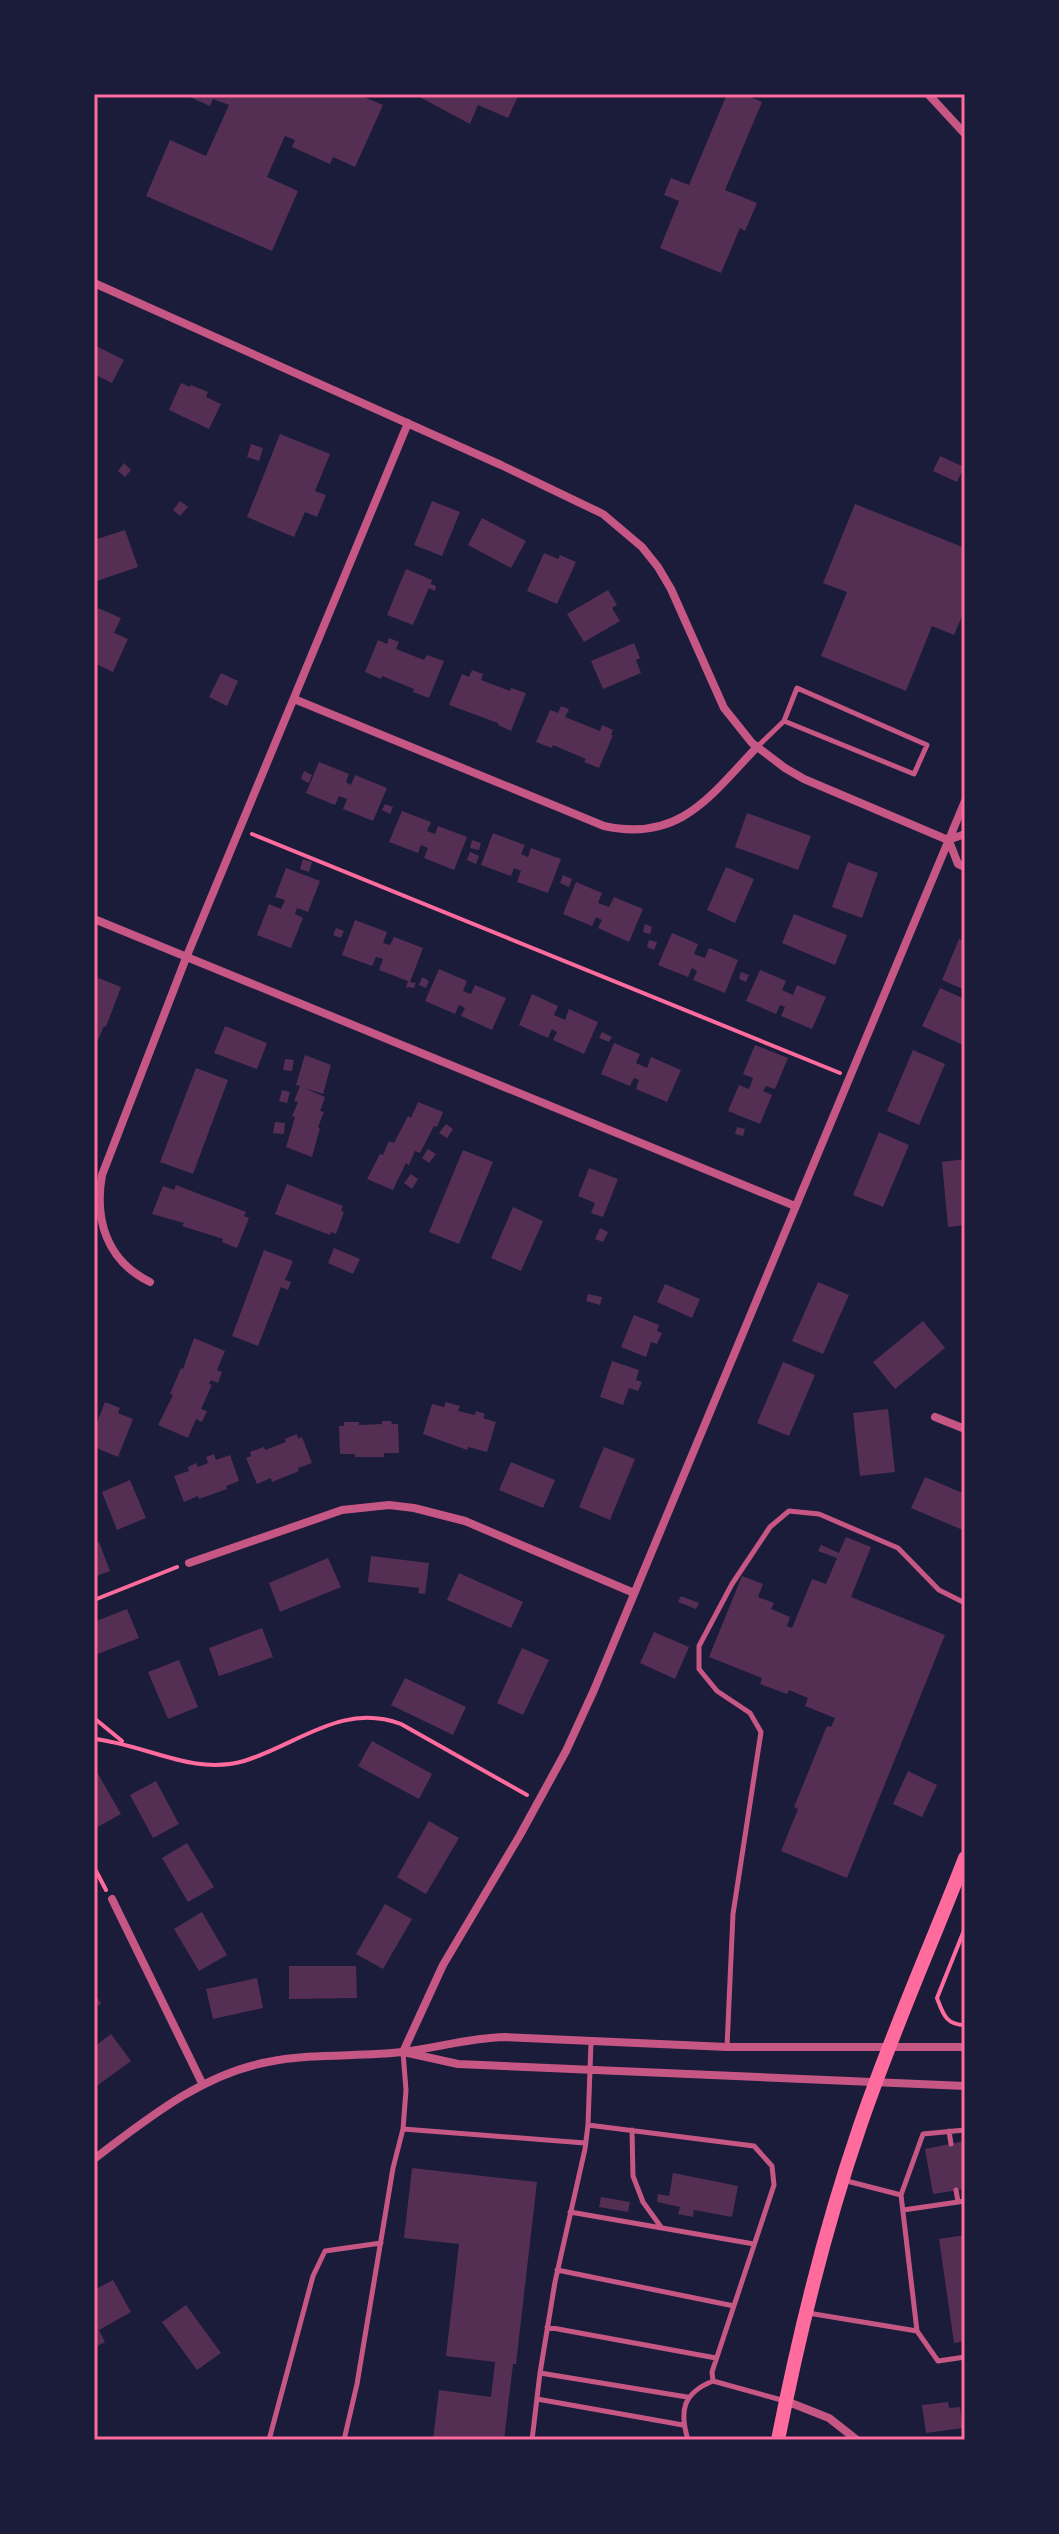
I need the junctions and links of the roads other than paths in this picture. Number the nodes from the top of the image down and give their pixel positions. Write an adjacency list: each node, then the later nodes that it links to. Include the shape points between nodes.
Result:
1 (931, 95): 2 (street)
2 (965, 134)
3 (94, 283): 4 (street)
4 (408, 423): 5 (street); 7 (street, via 579,501 642,547 671,589 724,708)
5 (294, 699): 7 (street, via 620,830 654,828 687,816); 13 (street)
6 (784, 721): 6 (lane, via 914,774 927,745 797,688); 7 (lane)
7 (757, 747): 10 (street, via 804,779)
8 (965, 801): 10 (street)
9 (965, 834): 10 (street)
10 (948, 840): 11 (street, via 958,864); 14 (street)
11 (965, 867)
12 (94, 919): 13 (street)
13 (186, 958): 14 (street); 15 (street, via 99,1194 107,1242 126,1266)
14 (795, 1206): 19 (street)
15 (150, 1282)
16 (935, 1417): 17 (street)
17 (965, 1429)
18 (189, 1563): 19 (street, via 342,1510 389,1505 465,1521)
19 (634, 1593): 27 (street, via 580,1721 443,1965)
20 (965, 1603): 24 (lane, via 939,1590 898,1548 819,1514 789,1511 770,1527 699,1646 699,1669 717,1691 750,1713 761,1732 733,1914)
21 (965, 1858): 25 (main road)
22 (112, 1899): 30 (street)
23 (591, 2042): 24 (street); 27 (street, via 475,2038); 28 (lane)
24 (727, 2047): 25 (street)
25 (889, 2047): 26 (street); 29 (main road)
26 (965, 2047)
27 (403, 2052): 28 (street, via 458,2064); 30 (street, via 266,2062); 33 (lane)
28 (591, 2068): 29 (street); 32 (lane)
29 (876, 2081): 31 (street); 40 (main road)
30 (203, 2085): 39 (street)
31 (965, 2086)
32 (588, 2125): 34 (lane); 37 (lane)
33 (403, 2129): 37 (lane); 47 (lane)
34 (632, 2130): 46 (lane, via 633,2176); 48 (lane, via 754,2146 772,2166 774,2185)
35 (965, 2130): 36 (lane)
36 (949, 2131): 38 (lane); 42 (lane, via 923,2134)
37 (585, 2143): 45 (lane)
38 (951, 2144)
39 (94, 2159)
40 (842, 2180): 42 (lane); 51 (main road)
41 (956, 2190): 43 (lane)
42 (901, 2195): 44 (lane)
43 (962, 2202): 44 (lane)
44 (903, 2210): 53 (lane)
45 (570, 2212): 46 (lane); 49 (lane)
46 (662, 2228): 48 (lane)
47 (381, 2243): 62 (lane, via 325,2251 313,2276); 63 (lane)
48 (754, 2244): 50 (lane)
49 (557, 2270): 50 (lane); 52 (lane)
50 (734, 2306): 55 (lane)
51 (805, 2313): 53 (lane); 60 (main road)
52 (547, 2327): 55 (lane); 56 (lane)
53 (917, 2331): 54 (lane, via 938,2361)
54 (965, 2357)
55 (716, 2358): 57 (lane)
56 (540, 2373): 58 (lane); 59 (lane)
57 (713, 2381): 58 (lane); 60 (lane)
58 (687, 2397): 61 (lane)
59 (537, 2399): 61 (lane); 64 (lane)
60 (786, 2401): 66 (main road); 67 (street, via 829,2418)
61 (683, 2425): 65 (lane)
62 (269, 2440)
63 (344, 2440)
64 (532, 2440)
65 (688, 2440)
66 (778, 2440)
67 (857, 2440)

